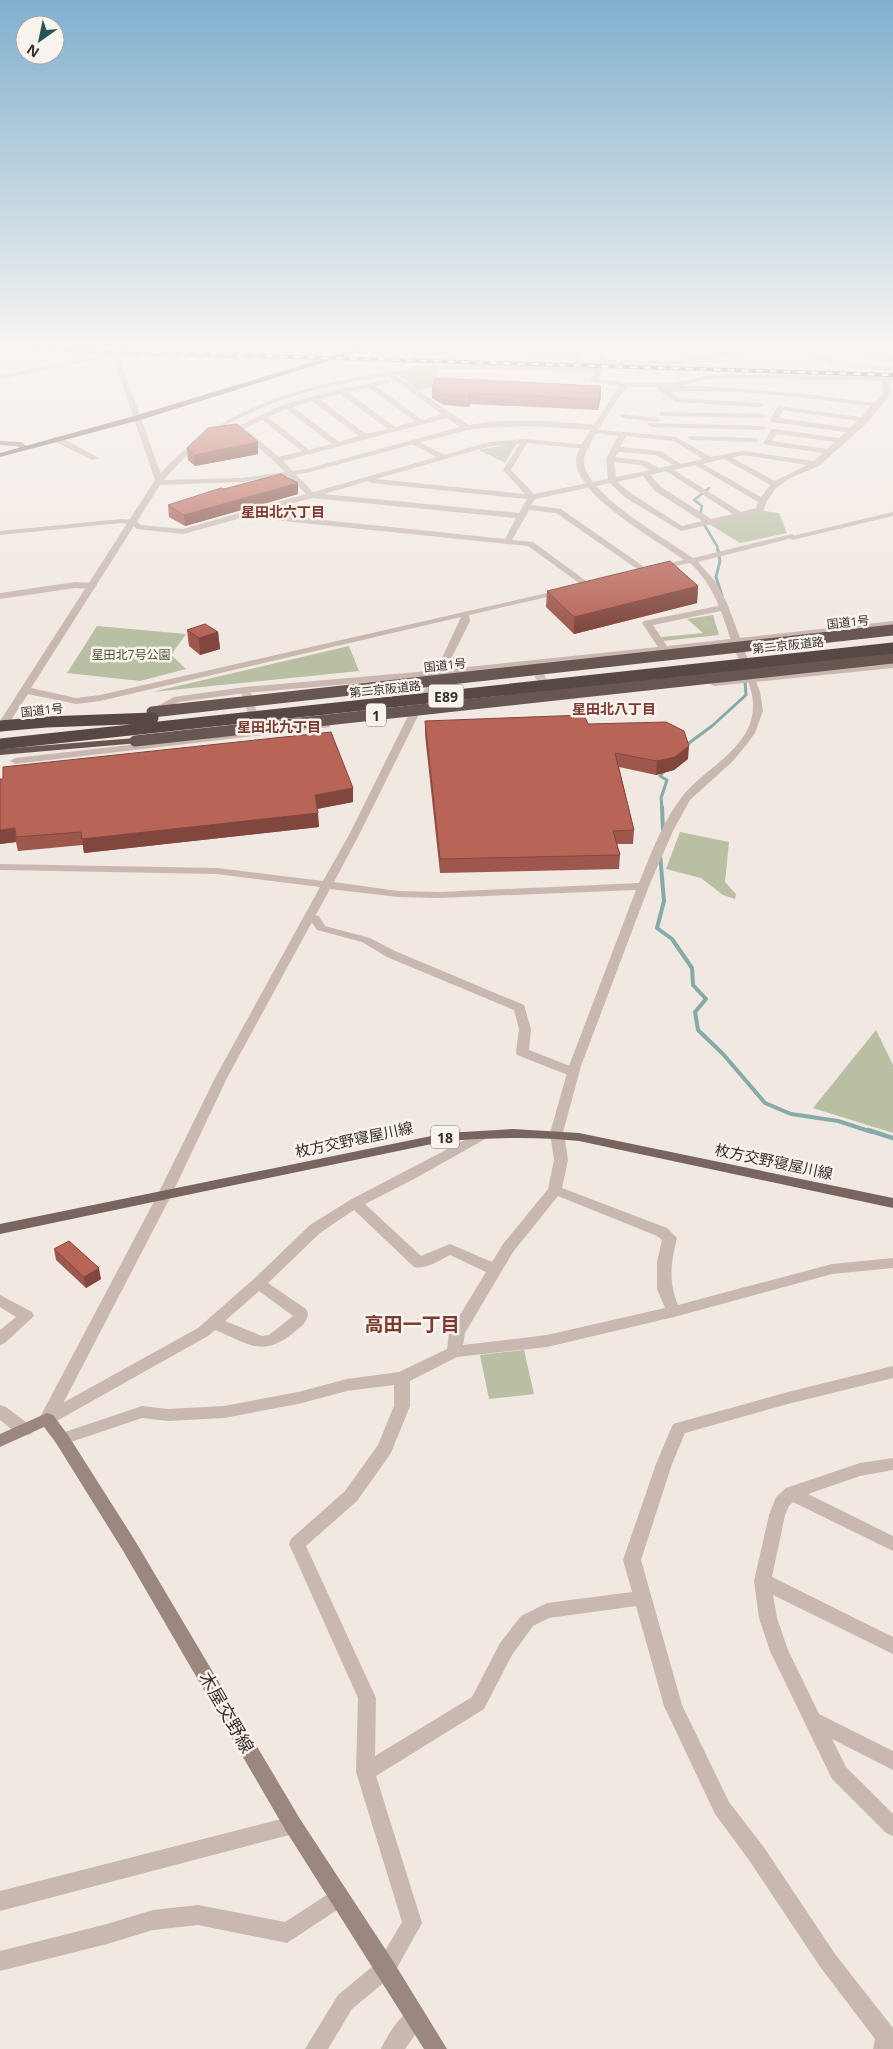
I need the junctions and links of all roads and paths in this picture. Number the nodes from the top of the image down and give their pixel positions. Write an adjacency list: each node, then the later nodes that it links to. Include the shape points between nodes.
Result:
1 (525, 441): 45 (street, via 507,470)
2 (842, 441): 24 (street)
3 (48, 442): 21 (main road)
4 (62, 442): 28 (street)
5 (145, 442): 40 (street)
6 (198, 442): 40 (street)
7 (256, 442): 30 (street)
8 (294, 442): 23 (street)
9 (334, 442): 19 (street)
10 (347, 442): 19 (street)
11 (415, 442): 26 (street); 37 (street)
12 (518, 442): 26 (street, via 490,444)
13 (531, 442): 20 (street)
14 (589, 442): 20 (street)
15 (619, 442): 22 (street)
16 (680, 442): 31 (street)
17 (768, 442): 24 (street)
18 (0, 443): 21 (main road, via 18,444)
19 (337, 444): 23 (street)
20 (586, 447): 43 (street, via 580,460 584,478)
21 (25, 448): 25 (main road)
22 (615, 449): 29 (street); 34 (street, via 658,453)
23 (307, 452): 30 (street)
24 (829, 452): 33 (street)
25 (0, 456)
26 (442, 457): 39 (street)
27 (725, 457): 31 (street); 33 (street, via 743,453); 42 (street)
28 (95, 458)
29 (610, 459): 36 (street, via 643,463); 41 (street)
30 (278, 460): 37 (street)
31 (710, 460): 32 (street)
32 (697, 463): 34 (street); 46 (street)
33 (816, 464): 42 (street, via 789,474)
34 (679, 466): 35 (street)
35 (668, 469): 36 (street); 50 (street)
36 (658, 471): 38 (street)
37 (292, 474): 40 (street, via 241,480); 44 (street)
38 (645, 474): 41 (street); 53 (street, via 658,489)
39 (364, 480): 44 (street); 45 (street)
40 (158, 481): 52 (street)
41 (612, 481): 43 (street); 53 (street, via 629,496 681,529)
42 (774, 484): 46 (street)
43 (590, 485): 45 (street); 56 (street, via 611,506)
44 (312, 495): 48 (street); 51 (street)
45 (532, 497): 47 (street)
46 (762, 501): 50 (street, via 760,510)
47 (526, 507): 51 (street); 57 (street, via 558,511)
48 (241, 514): 52 (street, via 183,532 137,527); 55 (street)
49 (893, 514): 56 (street)
50 (740, 515): 53 (street)
51 (521, 516): 55 (street)
52 (134, 522): 54 (street, via 121,520); 59 (street)
53 (709, 522)
54 (0, 533)
55 (507, 542): 62 (street, via 530,544 590,584)
56 (693, 560): 57 (street); 61 (street, via 712,581)
57 (646, 571): 58 (street)
58 (629, 575)
59 (94, 586): 60 (street, via 75,585); 74 (street)
60 (0, 596)
61 (723, 608): 67 (street); 69 (street, via 647,623)
62 (463, 614): 72 (street, via 465,621); 74 (street, via 88,701)
63 (888, 624): 65 (street, via 865,632); 67 (street)
64 (893, 630): 65 (highway, 国道1号 / 1, bridge)
65 (819, 638): 69 (highway, 国道1号 / 1, bridge)
66 (893, 639): 76 (highway, 第二京阪道路 / E89)
67 (735, 640): 69 (street); 73 (street)
68 (893, 648): 76 (highway, 第二京阪道路 / E89, bridge)
69 (662, 652): 72 (street, via 643,650); 76 (highway, 国道1号 / 1, bridge)
70 (893, 658): 79 (highway, 1, bridge)
71 (893, 664): 73 (street)
72 (440, 672): 76 (street, via 177,699)
73 (750, 679): 75 (street); 86 (street, via 759,709 753,728 737,753 685,799)
74 (25, 690): 77 (street)
75 (414, 714): 81 (street); 85 (street)
76 (154, 719): 77 (highway, bridge, via 46,722); 78 (highway, 第二京阪道路 / E89, bridge); 80 (highway, 第二京阪道路 / E89, bridge); 82 (highway, bridge)
77 (0, 728)
78 (0, 735)
79 (135, 741): 81 (street); 82 (highway, 1)
80 (0, 744)
81 (159, 744): 83 (street)
82 (0, 753)
83 (15, 761)
84 (0, 867): 85 (street, via 217,872)
85 (326, 885): 86 (street, via 398,894 439,895); 87 (street)
86 (643, 886): 88 (street)
87 (310, 917): 88 (street, via 315,918 321,928 366,940 391,954 520,1008 525,1029 522,1052); 92 (street, via 221,1078)
88 (573, 1072): 89 (street)
89 (557, 1133): 90 (main road, 枚方交野寝屋川線 / 18); 91 (street, via 561,1160); 94 (main road, 枚方交野寝屋川線 / 18)
90 (482, 1135): 92 (main road, 枚方交野寝屋川線 / 18, via 446,1137); 93 (street)
91 (554, 1190): 97 (street, via 508,1248); 100 (street, via 670,1238 664,1262 664,1289)
92 (165, 1194): 95 (main road, 枚方交野寝屋川線 / 18); 107 (street)
93 (354, 1203): 97 (street, via 419,1263 450,1249); 98 (street, via 315,1230)
94 (893, 1203)
95 (0, 1229)
96 (893, 1263): 100 (street, via 832,1269)
97 (495, 1270): 103 (street, via 457,1333)
98 (258, 1283): 101 (street); 101 (street, via 302,1313 300,1319 273,1340 261,1342)
99 (0, 1300): 102 (street, via 27,1316)
100 (674, 1312): 103 (street, via 547,1341)
101 (214, 1323): 107 (street)
102 (0, 1339)
103 (454, 1352): 105 (street)
104 (893, 1372): 115 (street, via 680,1428 664,1464 632,1560)
105 (402, 1378): 109 (street, via 347,1385 224,1412 168,1416 142,1412); 119 (street, via 402,1406 386,1448 351,1496 297,1544 366,1698)
106 (0, 1411): 108 (street)
107 (48, 1419): 108 (main road); 109 (main road, 木屋交野線)
108 (25, 1430): 110 (main road)
109 (62, 1439): 120 (main road, 木屋交野線, via 128,1544)
110 (0, 1441)
111 (893, 1464): 112 (street, via 860,1470)
112 (792, 1493): 113 (street); 114 (street, via 782,1502 776,1515)
113 (893, 1544)
114 (763, 1581): 116 (street); 117 (street, via 768,1618 779,1651)
115 (644, 1598): 119 (street, via 547,1611 527,1621 506,1650 478,1703); 130 (street, via 673,1706 722,1808 828,1961 886,2036)
116 (893, 1646)
117 (813, 1720): 118 (street); 121 (street, via 839,1773)
118 (893, 1761)
119 (365, 1772): 125 (street, via 412,1923)
120 (293, 1825): 122 (main road, 木屋交野線); 123 (street)
121 (893, 1827)
122 (339, 1897): 124 (street, via 287,1934 198,1915 153,1920); 125 (main road, 木屋交野線)
123 (0, 1901)
124 (0, 1961)
125 (386, 1968): 126 (main road, 木屋交野線); 127 (street, via 345,2002)
126 (416, 2018): 128 (street); 129 (main road, 木屋交野線)
127 (316, 2049)
128 (392, 2049)
129 (436, 2049)
130 (884, 2049)

